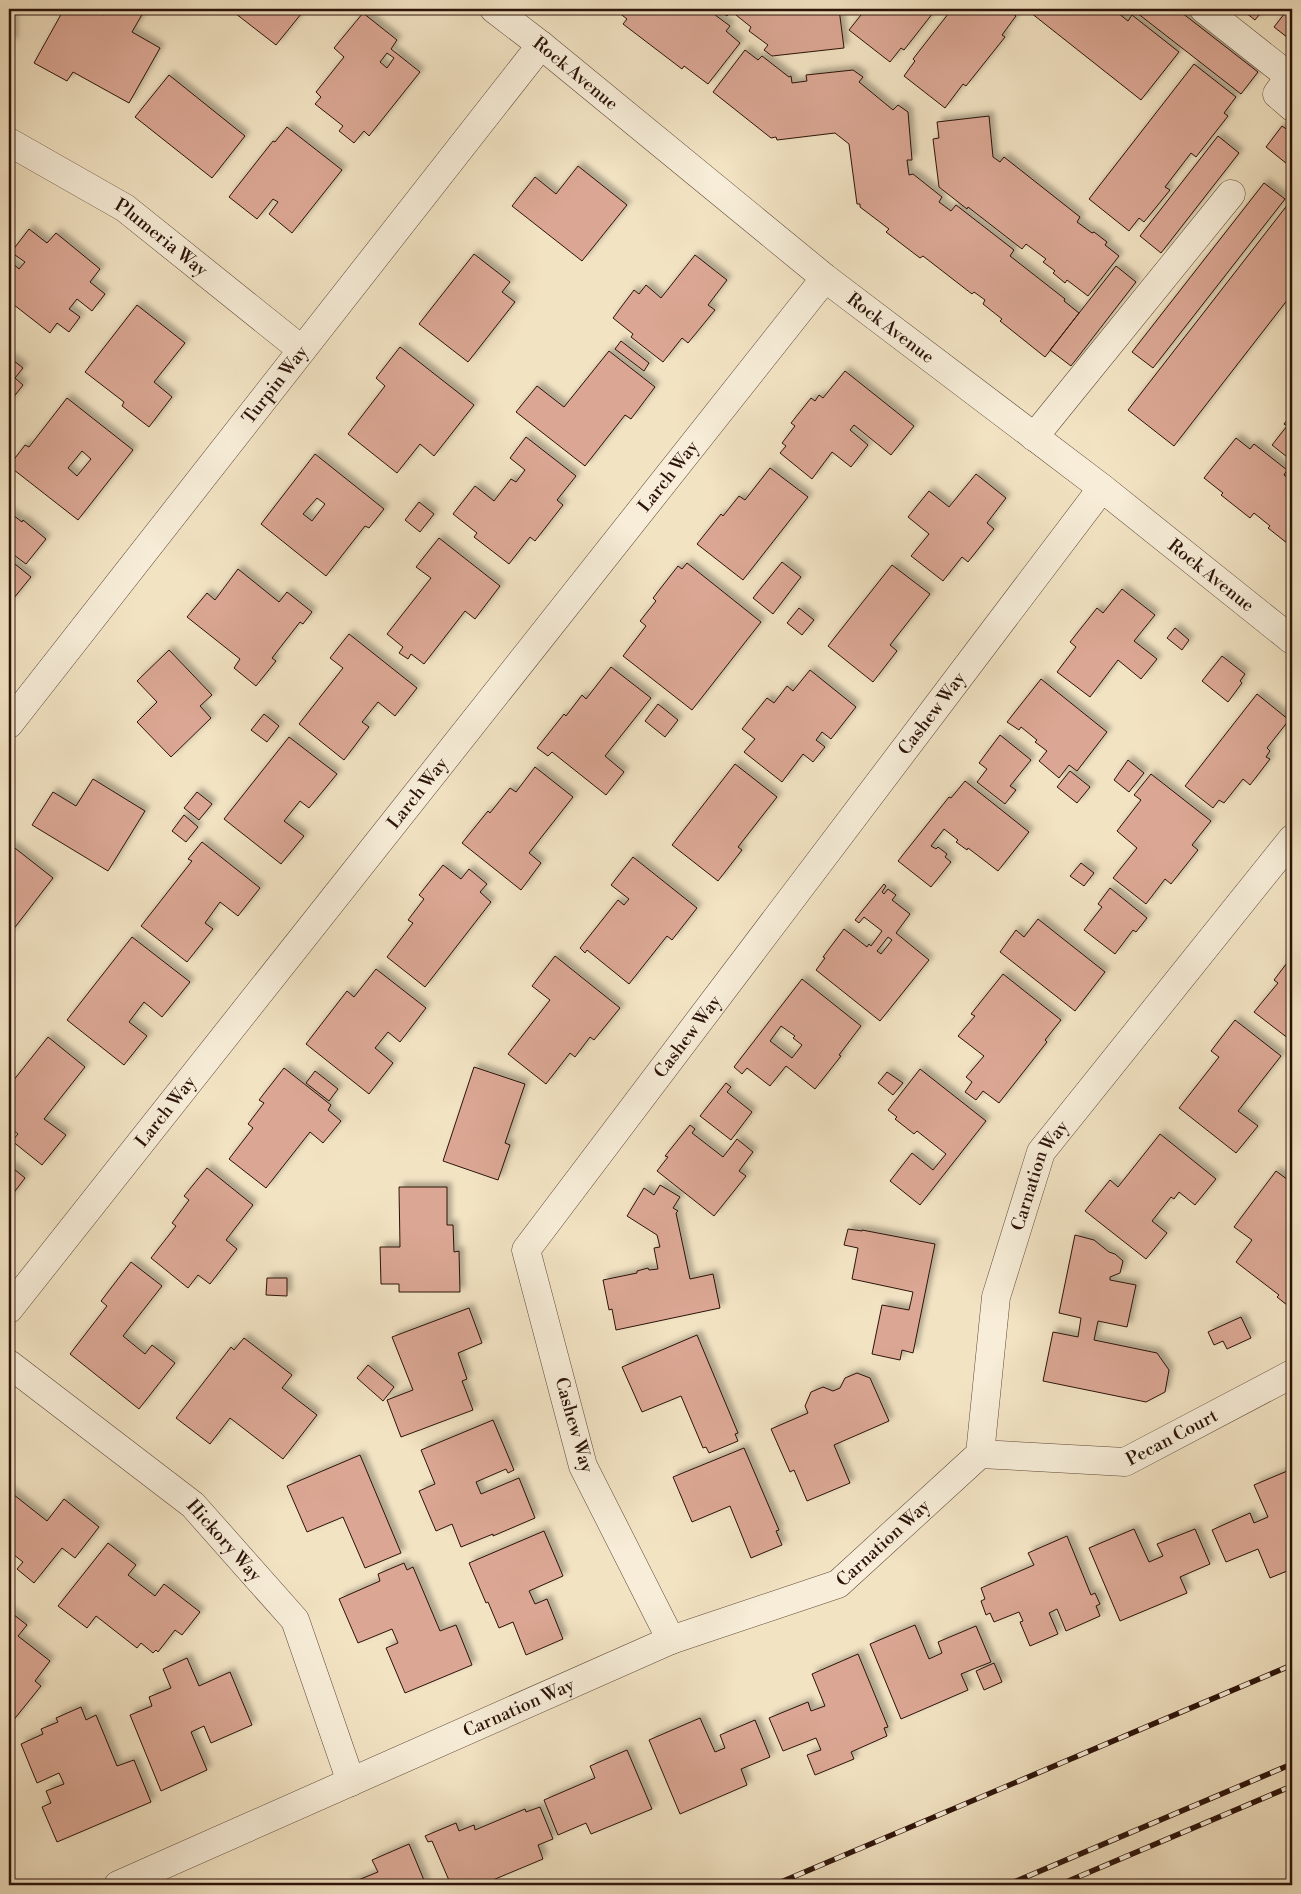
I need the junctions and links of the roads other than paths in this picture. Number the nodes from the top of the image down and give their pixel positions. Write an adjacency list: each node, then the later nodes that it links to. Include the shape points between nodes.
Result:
1 (1204, 9): 4 (street)
2 (500, 10): 3 (street, Rock Avenue)
3 (541, 46): 8 (street, Rock Avenue); 9 (street, Turpin Way)
4 (1291, 75): 5 (street, via 1276,94)
5 (1292, 107)
6 (9, 142): 9 (street, Plumeria Way, via 125,208)
7 (1231, 194): 10 (street)
8 (824, 278): 10 (street, Rock Avenue); 15 (street, Larch Way)
9 (302, 350): 13 (street, Turpin Way)
10 (1034, 437): 11 (street, Rock Avenue)
11 (1102, 488): 12 (street, Rock Avenue); 19 (street, Cashew Way, via 526,1250 584,1466)
12 (1292, 640)
13 (9, 724)
14 (1292, 839): 18 (street, Carnation Way, via 1041,1152 996,1297)
15 (9, 1309)
16 (9, 1364): 20 (street, Hickory Way, via 193,1505 295,1620)
17 (1292, 1374): 18 (street, Pecan Court, via 1125,1462)
18 (980, 1454): 19 (street, Carnation Way, via 838,1584)
19 (671, 1640): 20 (street, Carnation Way)
20 (351, 1782): 21 (street, Carnation Way)
21 (118, 1885)

